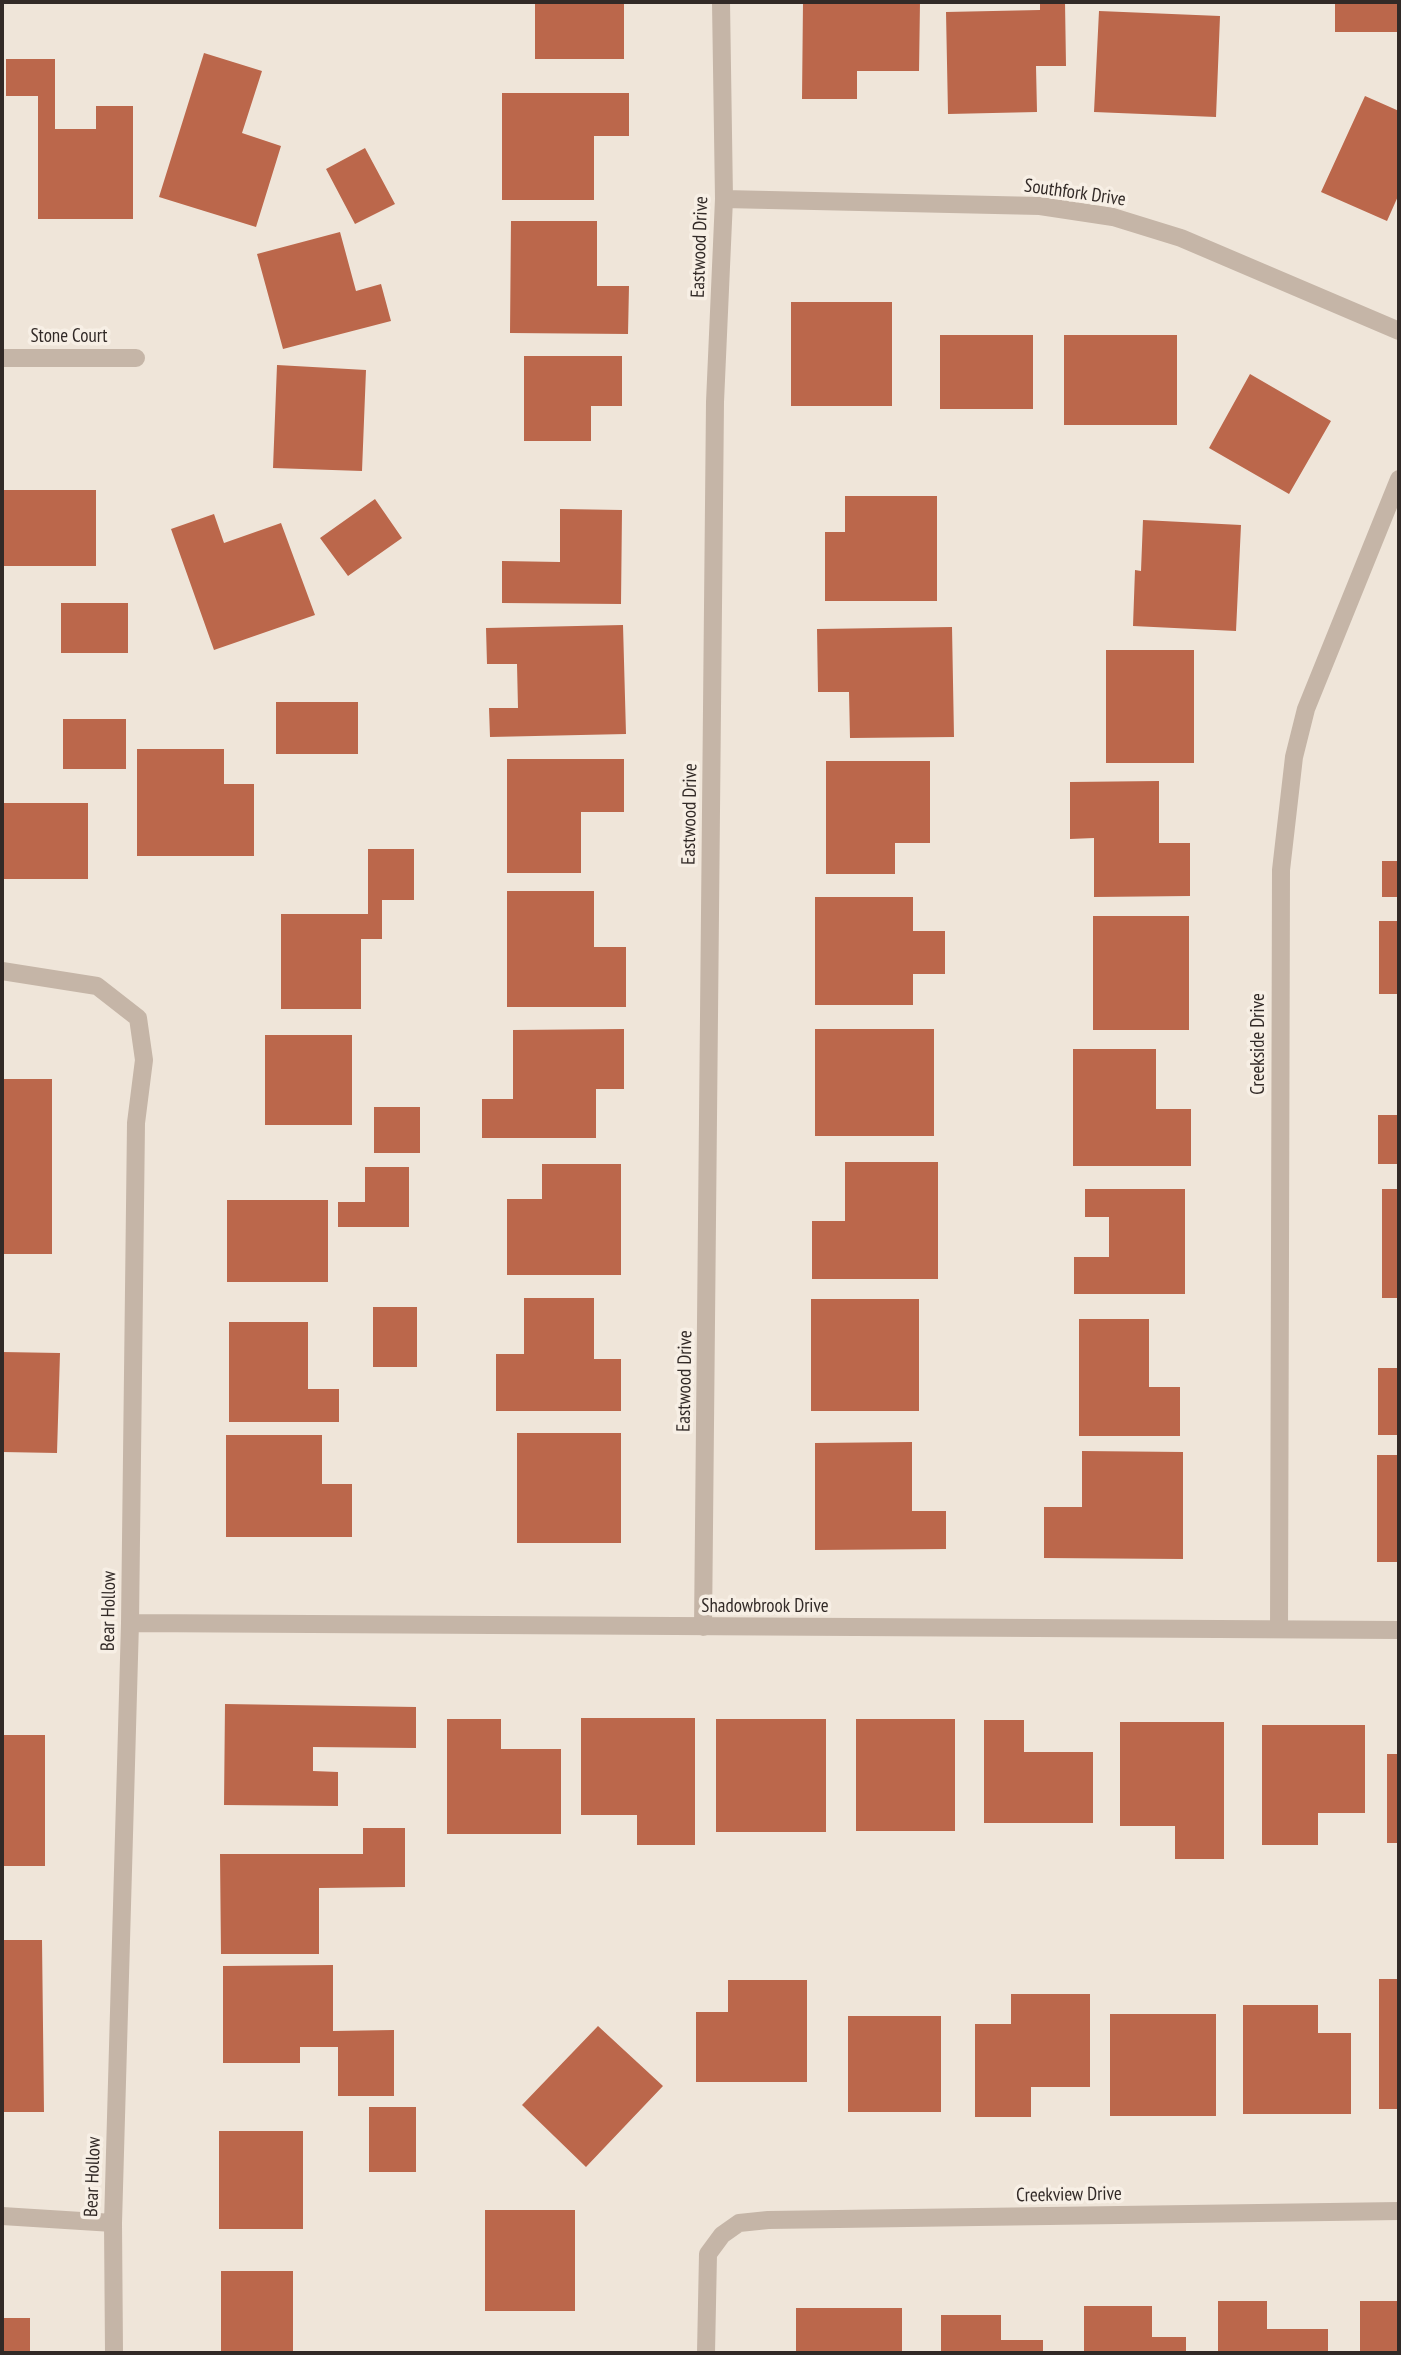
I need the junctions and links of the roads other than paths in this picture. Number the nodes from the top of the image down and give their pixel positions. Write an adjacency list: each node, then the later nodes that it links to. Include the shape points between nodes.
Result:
1 (721, 2): 2 (street, Eastwood Drive)
2 (724, 199): 3 (street, Southfork Drive, via 1040,206 1113,216 1181,238); 9 (street, Eastwood Drive, via 715,402)
3 (1399, 331)
4 (2, 358): 5 (street, Stone Court)
5 (136, 358)
6 (1399, 480): 10 (street, Creekside Drive, via 1306,709 1294,757 1280,870)
7 (2, 971): 8 (street, Bear Hollow, via 97,986 138,1018 144,1060 136,1123)
8 (130, 1623): 9 (street, Shadowbrook Drive); 14 (street, Bear Hollow)
9 (703, 1628): 10 (street, Shadowbrook Drive)
10 (1279, 1629): 11 (street, Shadowbrook Drive)
11 (1399, 1630)
12 (1399, 2211): 16 (street, Creekview Drive, via 739,2223 722,2235 708,2254)
13 (2, 2217): 14 (street)
14 (113, 2222): 15 (street, Bear Hollow)
15 (114, 2353)
16 (706, 2353)

